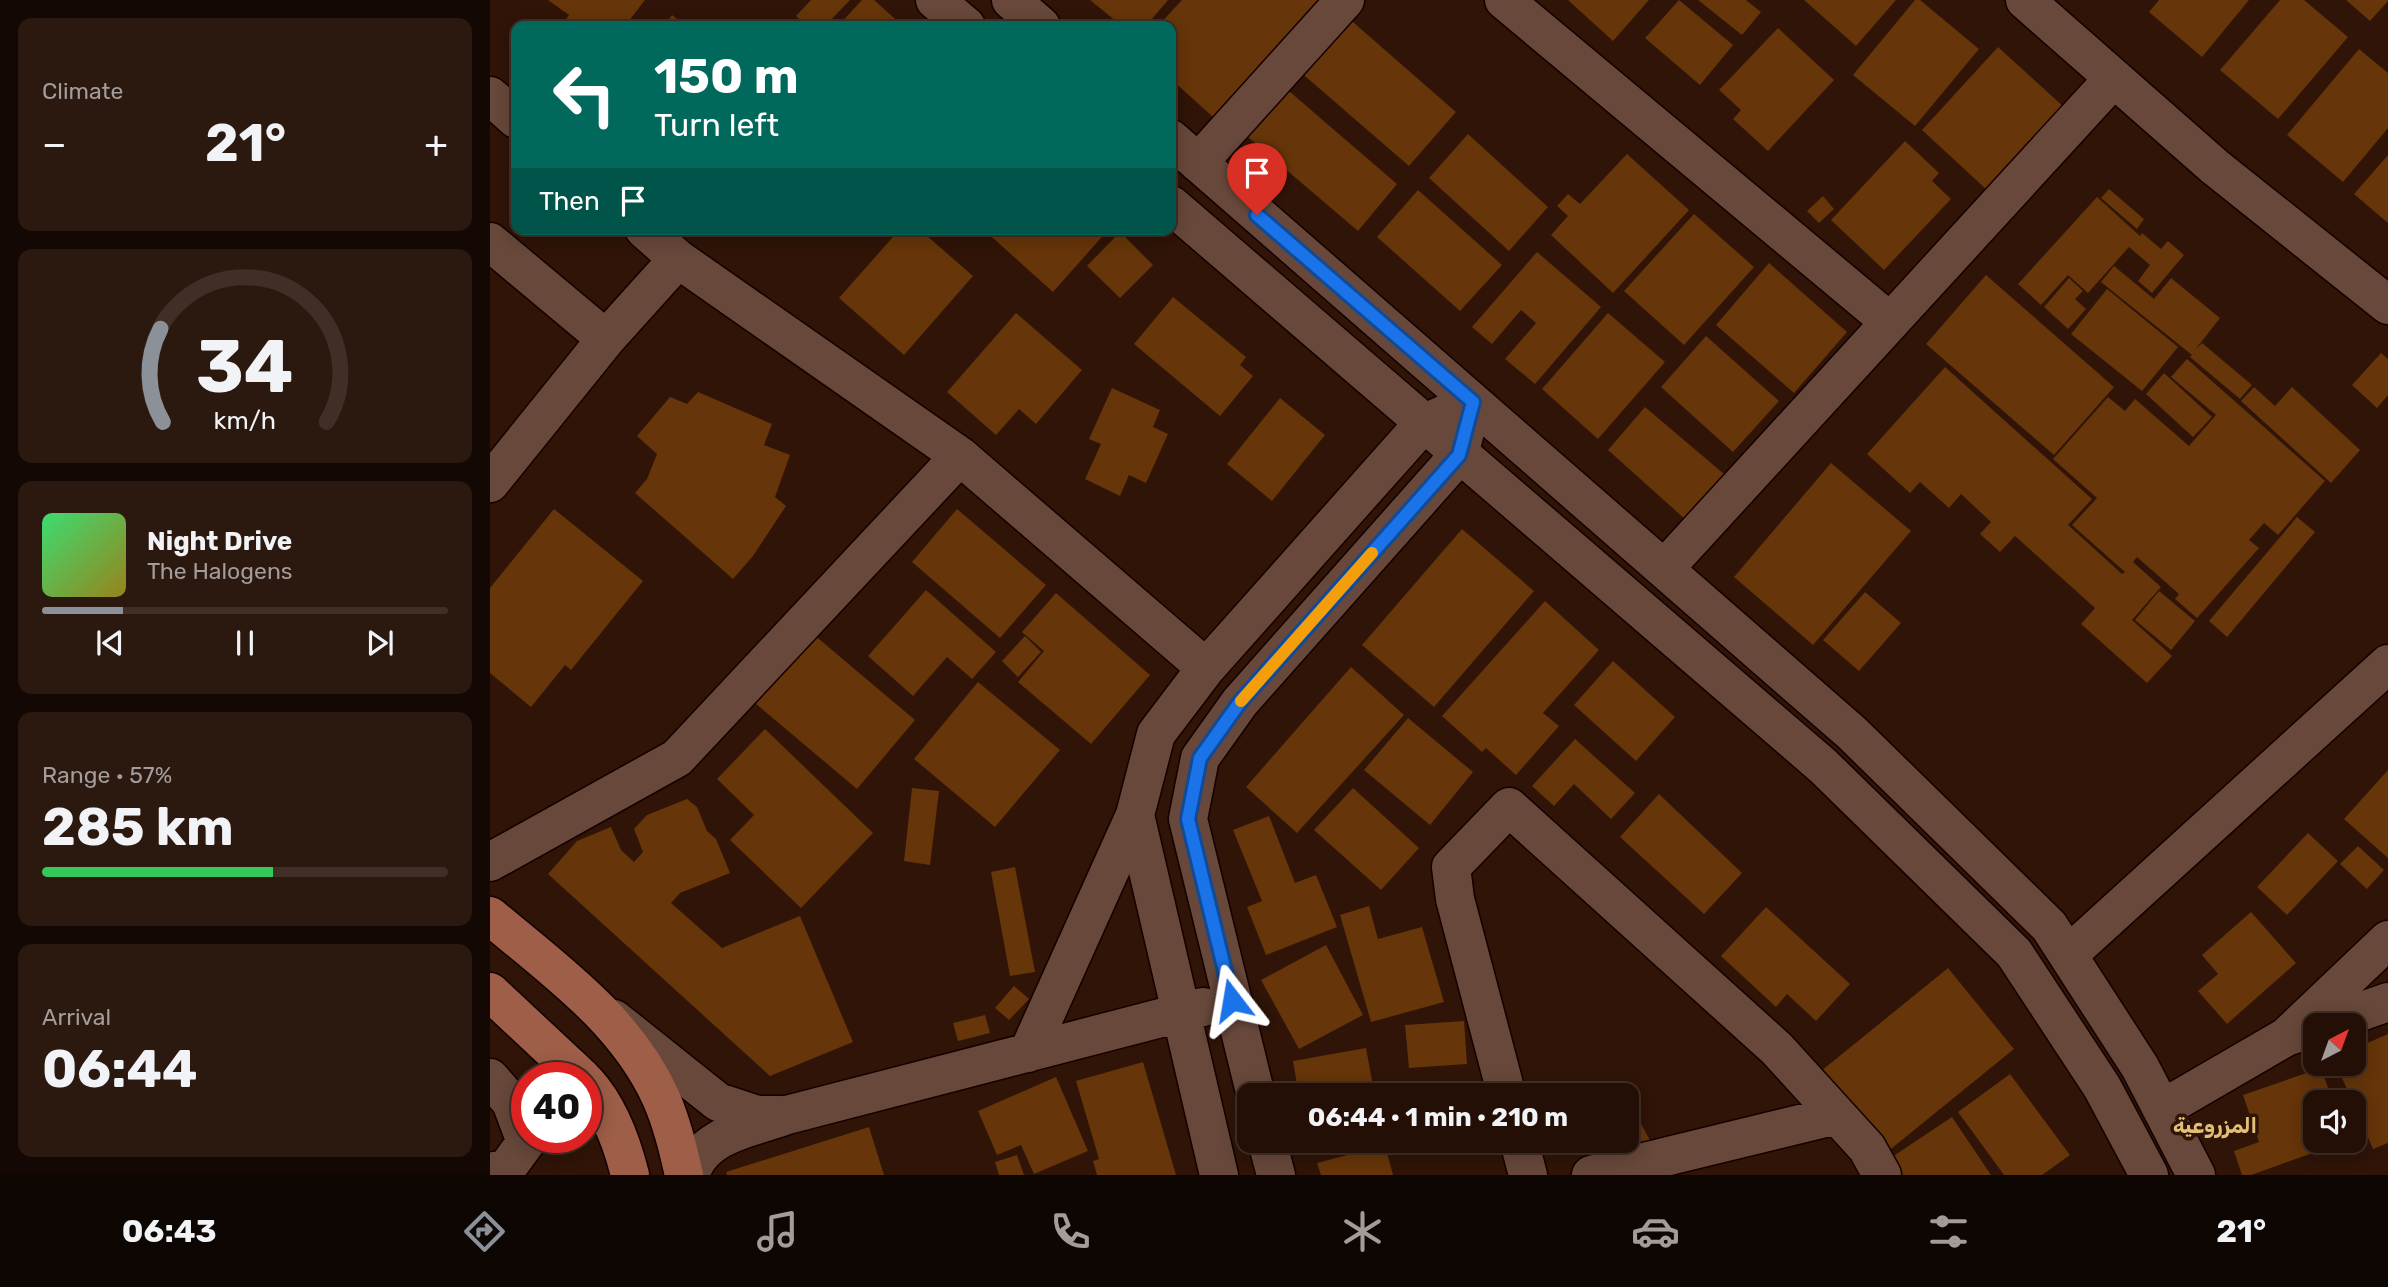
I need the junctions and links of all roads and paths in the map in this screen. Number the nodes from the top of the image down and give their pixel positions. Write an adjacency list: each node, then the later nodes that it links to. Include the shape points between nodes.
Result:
1 (936, 0): 6 (street)
2 (1011, 0): 7 (street)
3 (1345, 0): 11 (street)
4 (1504, 0): 17 (street)
5 (2025, 0): 8 (street)
6 (960, 21)
7 (1035, 21)
8 (2114, 78): 16 (street, via 2215,167); 17 (street)
9 (490, 96): 10 (street)
10 (511, 115)
11 (1184, 151): 19 (street)
12 (1176, 209): 20 (street)
13 (650, 235): 15 (street)
14 (490, 242): 18 (street)
15 (678, 259): 18 (street); 22 (street)
16 (2388, 305)
17 (1890, 323): 24 (street)
18 (606, 339): 23 (street)
19 (1473, 402): 20 (street); 21 (street); 24 (street)
20 (1423, 424): 21 (street); 26 (street)
21 (1459, 455): 33 (street, via 1240,702 1200,758 1188,819); 60 (street, via 1823,766 2014,953 2102,1087)
22 (960, 456): 26 (street); 28 (street, via 677,758)
23 (490, 483)
24 (1664, 569): 31 (street, via 1852,733 2049,926)
25 (2388, 664): 31 (street)
26 (1206, 668): 27 (street, via 1156,734)
27 (1135, 815): 36 (street); 40 (street)
28 (490, 862)
29 (490, 916): 35 (main road)
30 (2388, 940): 37 (street)
31 (2067, 955): 46 (street)
32 (490, 992): 41 (main road)
33 (1232, 1000): 36 (street); 43 (street)
34 (2388, 1003): 38 (street)
35 (593, 1004): 47 (street, via 718,1102 757,1115); 53 (main road, via 624,1038 661,1098)
36 (1179, 1013): 40 (street); 55 (street)
37 (2322, 1013)
38 (2358, 1013)
39 (2303, 1032): 46 (street)
40 (1028, 1053): 47 (street)
41 (565, 1062)
42 (490, 1078): 51 (street, via 510,1102 526,1142 507,1168)
43 (1253, 1083)
44 (1504, 1083): 48 (street, via 1455,899 1451,867 1509,807 1777,1049)
45 (602, 1106): 52 (main road, via 624,1150)
46 (2162, 1109): 61 (street)
47 (787, 1115): 54 (street, via 720,1137 696,1158)
48 (1838, 1115): 58 (street); 59 (street, via 1867,1148)
49 (1270, 1153): 56 (street)
50 (1522, 1153): 57 (street)
51 (490, 1172)
52 (629, 1175)
53 (684, 1175)
54 (690, 1175)
55 (1219, 1175)
56 (1276, 1175)
57 (1528, 1175)
58 (1591, 1175)
59 (1882, 1175)
60 (2149, 1175)
61 (2196, 1175)

